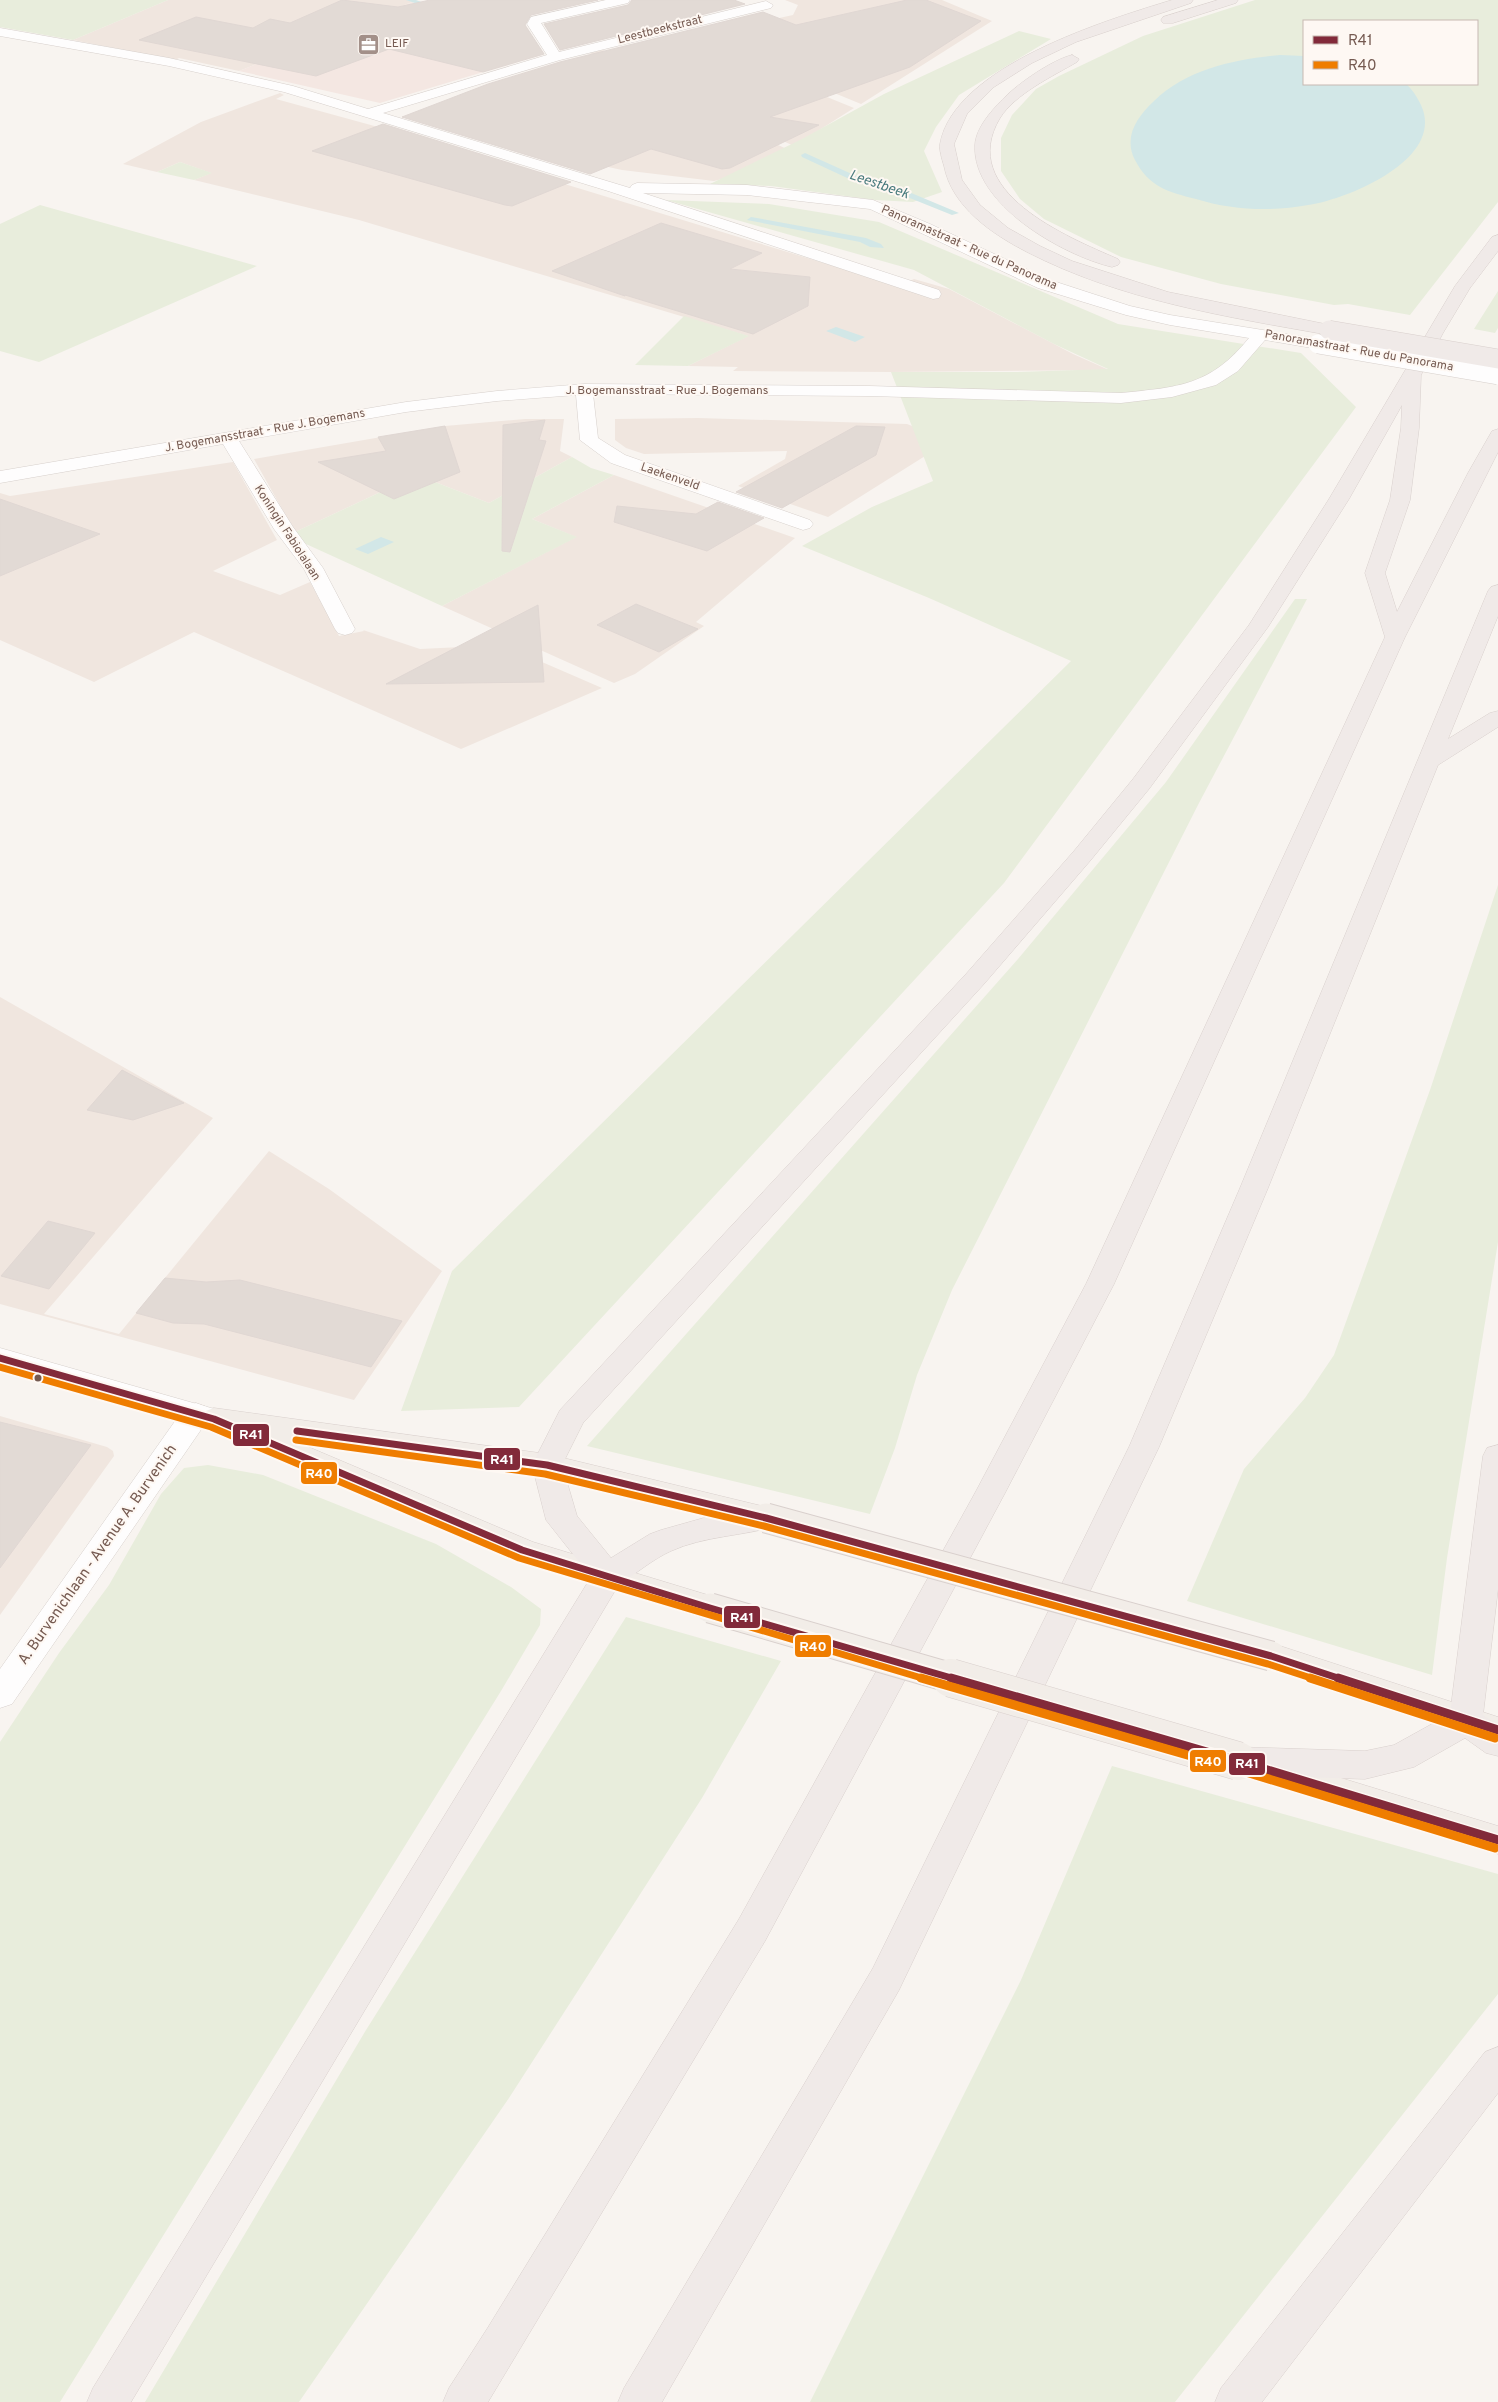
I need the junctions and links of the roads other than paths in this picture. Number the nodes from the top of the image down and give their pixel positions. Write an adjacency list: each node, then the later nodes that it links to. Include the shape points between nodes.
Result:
1 (623, 0): 8 (street, via 536,20 534,24)
2 (1186, 0): 16 (highway, via 1061,44 988,85 962,109 949,131 946,152 952,177 967,201 995,226 1066,264 1123,285)
3 (1231, 0): 6 (highway)
4 (766, 5): 8 (street, Leestbeekstraat)
5 (0, 32): 9 (street, via 227,74)
6 (1126, 35)
7 (1090, 50): 12 (highway, via 1054,67 1009,96 984,132 984,169 1000,196 1036,226 1095,256)
8 (555, 57): 9 (street, Leestbeekstraat)
9 (369, 113): 10 (street)
10 (613, 188): 13 (street); 15 (street, Panoramastraat - Rue du Panorama, via 747,190 873,205 1044,284 1126,310)
11 (1498, 240): 20 (highway, via 1463,286)
12 (1128, 268)
13 (933, 294)
14 (1341, 316): 17 (highway)
15 (1260, 335): 16 (street, Panoramastraat - Rue du Panorama); 21 (street, J. Bogemansstraat - Rue J. Bogemans, via 1240,360 1218,377 1185,388 1121,398)
16 (1324, 337): 18 (highway, bridge); 19 (street, Panoramastraat - Rue du Panorama, bridge)
17 (1498, 343)
18 (1498, 359)
19 (1498, 375)
20 (1412, 376): 28 (highway, via 1410,428 1400,500 1375,573); 34 (highway, via 1381,424 1340,499 1258,627 1141,784 975,979 571,1417)
21 (584, 388): 23 (street, J. Bogemansstraat - Rue J. Bogemans, via 406,408); 25 (street, Laekenveld, via 587,433 590,440 606,452)
22 (1498, 435): 28 (highway)
23 (228, 438): 24 (street, J. Bogemansstraat - Rue J. Bogemans); 27 (street, Koningin Fabiolalaan, via 284,529 313,568)
24 (0, 477)
25 (802, 524)
26 (1498, 591): 30 (highway)
27 (345, 629)
28 (1394, 637): 45 (highway, via 1100,1284 1064,1354 752,1930)
29 (1498, 718): 30 (highway)
30 (1427, 762): 46 (highway, via 1254,1188 1144,1448 886,1979)
31 (0, 1358): 32 (street)
32 (205, 1417): 34 (main road); 36 (main road, via 522,1550); 37 (street, A. Burvenichlaan - Avenue A. Burvenich)
33 (1498, 1456): 38 (highway)
34 (547, 1465): 35 (main road); 36 (highway, via 562,1520)
35 (766, 1518): 36 (highway, via 660,1542); 38 (main road, bridge, via 1271,1656)
36 (608, 1576): 41 (main road, bridge); 44 (highway)
37 (0, 1695)
38 (1466, 1721): 39 (main road); 40 (highway); 41 (highway, via 1402,1757 1365,1765)
39 (1498, 1730)
40 (1498, 1743)
41 (1238, 1760): 42 (main road)
42 (1498, 1840)
43 (1498, 2064): 47 (highway)
44 (108, 2402)
45 (464, 2402)
46 (639, 2402)
47 (1236, 2402)

